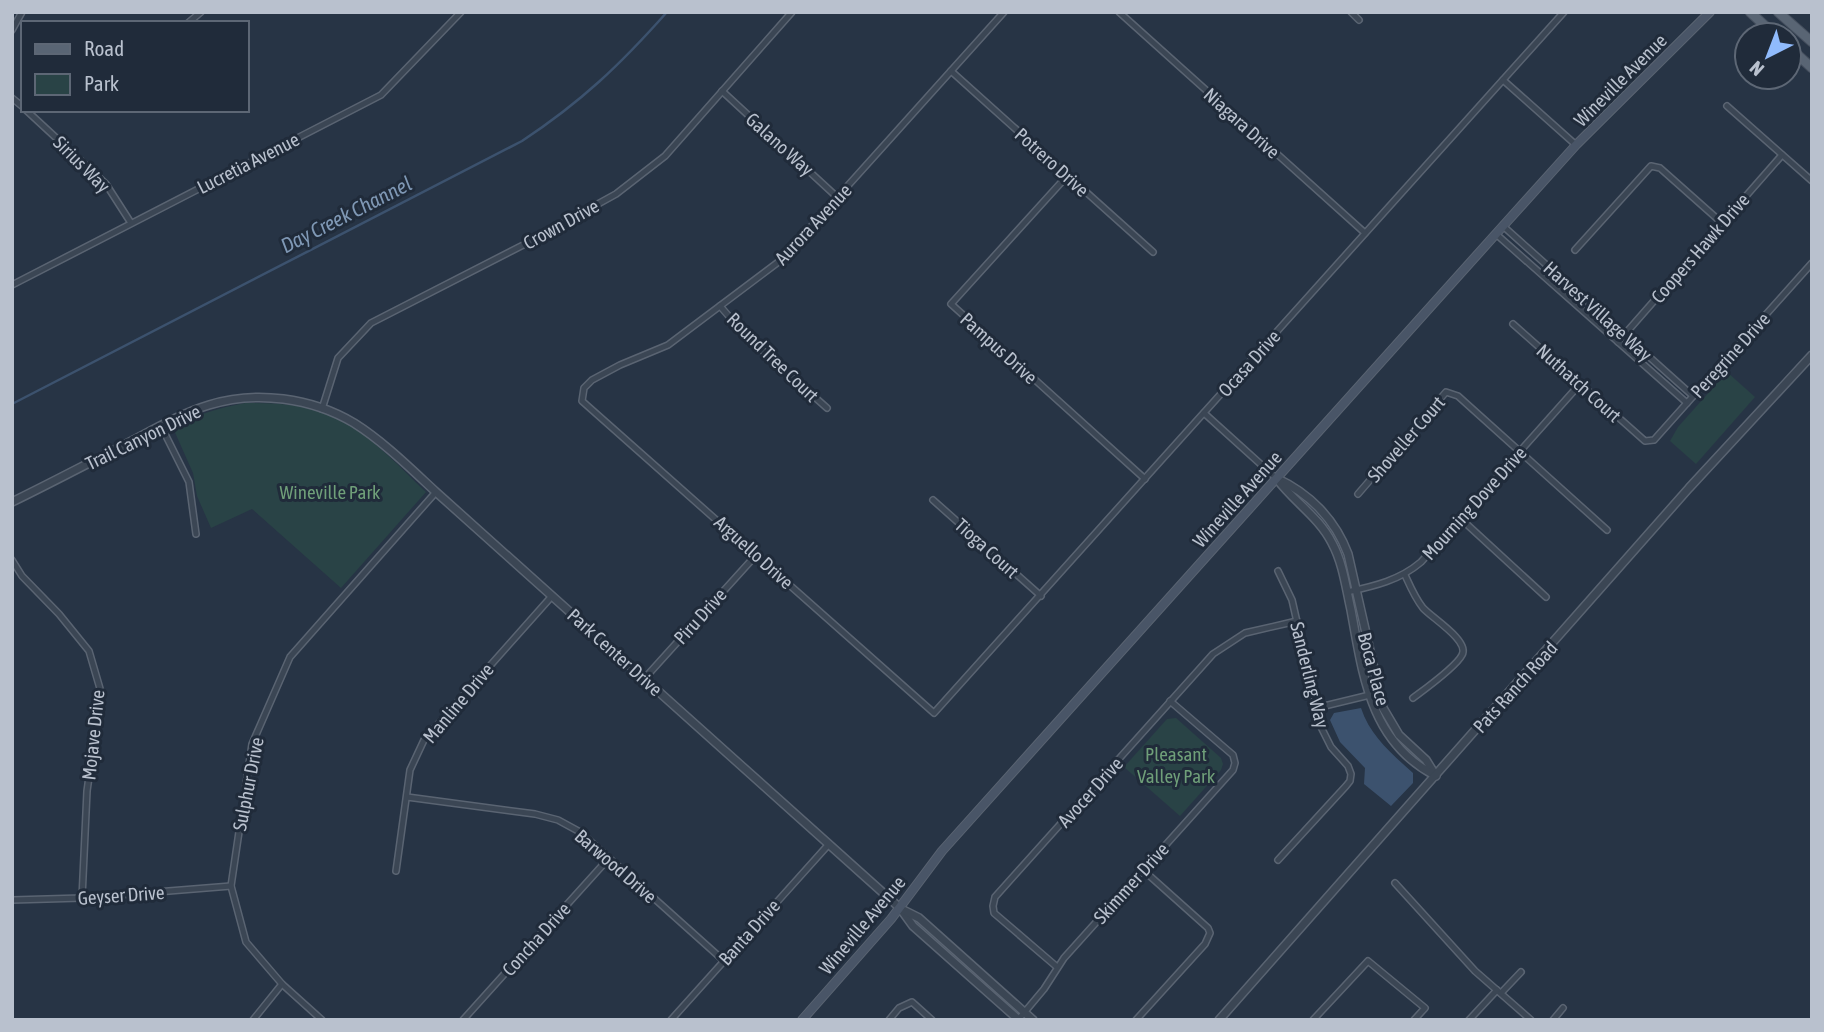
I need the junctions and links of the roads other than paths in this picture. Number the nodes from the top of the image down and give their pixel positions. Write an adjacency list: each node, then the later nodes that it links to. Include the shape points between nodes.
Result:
1 (22, 12): 11 (street)
2 (461, 12): 23 (street, Lucretia Avenue, via 381,95)
3 (792, 12): 15 (street, Crown Drive)
4 (1004, 12): 13 (street, Aurora Avenue)
5 (1119, 12): 26 (street, Niagara Drive)
6 (1351, 12): 10 (street)
7 (1564, 12): 14 (street, Ocasa Drive)
8 (1710, 12): 18 (main road, Wineville Avenue)
9 (1778, 12): 12 (main road)
10 (1359, 20)
11 (12, 30)
12 (1812, 42)
13 (951, 71): 20 (street, Potrero Drive); 22 (street, Aurora Avenue)
14 (1503, 80): 18 (street); 26 (street, Ocasa Drive)
15 (722, 91): 22 (street, Galano Way); 42 (street, Crown Drive, via 665,156 616,194 371,323 338,358)
16 (1727, 106): 19 (street)
17 (29, 112): 23 (street, Sirius Way, via 106,184)
18 (1576, 145): 25 (main road, Wineville Avenue)
19 (1782, 155): 21 (street); 24 (street, Coopers Hawk Drive)
20 (1067, 176): 29 (street, Potrero Drive); 48 (street, Pampus Drive, via 951,304)
21 (1812, 181)
22 (837, 197): 32 (street, Aurora Avenue, via 782,260)
23 (131, 223): 31 (street, Lucretia Avenue)
24 (1722, 223): 28 (street, via 1660,167 1651,166); 34 (street, Coopers Hawk Drive)
25 (1503, 226): 27 (main road, Wineville Avenue); 34 (street, Harvest Village Way)
26 (1365, 233): 43 (street, Ocasa Drive)
27 (1496, 234): 35 (street, Harvest Village Way); 47 (main road, Wineville Avenue)
28 (1575, 250)
29 (1153, 252)
30 (1812, 263): 39 (street, Peregrine Drive)
31 (12, 285)
32 (720, 306): 38 (street, Aurora Avenue, via 668,345 620,365); 41 (street, Round Tree Court)
33 (1513, 324): 37 (street, Nuthatch Court)
34 (1624, 334): 35 (street, Coopers Hawk Drive); 39 (street, Harvest Village Way)
35 (1618, 342): 40 (street, Harvest Village Way)
36 (1812, 355): 71 (street, Pats Ranch Road)
37 (1580, 384): 45 (street, Nuthatch Court); 46 (street, Mourning Dove Drive)
38 (584, 388): 56 (street, Arguello Drive, via 582,401)
39 (1693, 396): 40 (street, Peregrine Drive)
40 (1687, 403): 45 (street, Peregrine Drive, via 1654,440)
41 (827, 408)
42 (322, 409): 44 (street, Trail Canyon Drive, via 287,399 248,398 209,405); 49 (street, Park Center Drive, via 380,442)
43 (1204, 413): 47 (street, Boca Place); 48 (street, Ocasa Drive)
44 (161, 426): 52 (street, Trail Canyon Drive); 55 (street, via 189,482)
45 (1645, 441)
46 (1520, 452): 50 (street, Shoveller Court, via 1458,396 1446,392); 53 (street, Mourning Dove Drive); 54 (street)
47 (1276, 478): 60 (street, Boca Place, via 1324,530); 82 (main road, Wineville Avenue, via 942,852)
48 (1145, 479): 62 (street, Ocasa Drive)
49 (436, 492): 61 (street, Park Center Drive); 79 (street, Sulphur Drive, via 290,657 252,744)
50 (1358, 494)
51 (933, 500): 62 (street, Tioga Court)
52 (12, 502)
53 (1460, 519): 59 (street, Mourning Dove Drive); 63 (street)
54 (1607, 530)
55 (196, 534)
56 (757, 554): 65 (street, Piru Drive); 70 (street, Arguello Drive)
57 (12, 560): 80 (street, Mojave Drive, via 89,651 101,692 87,791)
58 (1278, 571): 64 (street, Sanderling Way)
59 (1405, 575): 60 (street, Mourning Dove Drive); 67 (street, via 1422,606 1464,648 1442,676)
60 (1351, 591): 66 (street, Boca Place)
61 (552, 596): 65 (street, Park Center Drive); 72 (street, Manline Drive, via 428,734 410,770)
62 (1041, 596): 70 (street, Ocasa Drive)
63 (1546, 597)
64 (1297, 621): 68 (street, Avocer Drive, via 1252,631 1228,642); 69 (street, Sanderling Way)
65 (644, 679): 73 (street, Park Center Drive)
66 (1374, 694): 69 (street); 71 (street, Boca Place, via 1390,723)
67 (1413, 698)
68 (1170, 701): 76 (street, Skimmer Drive, via 1233,755 1235,763); 84 (street, Avocer Drive, via 995,897 994,913)
69 (1316, 708): 75 (street, Sanderling Way, via 1327,740 1351,774 1350,781)
70 (934, 713)
71 (1436, 776): 101 (street, Pats Ranch Road)
72 (407, 796): 74 (street, Barwood Drive, via 558,820 580,832); 77 (street, Manline Drive)
73 (829, 845): 82 (street, Park Center Drive); 83 (street, Banta Drive)
74 (609, 858): 83 (street, Barwood Drive); 94 (street, Concha Drive)
75 (1278, 860)
76 (1142, 869): 84 (street, Skimmer Drive); 100 (street, via 1210,933)
77 (396, 871)
78 (1395, 883): 87 (street)
79 (231, 887): 80 (street, Geyser Drive); 86 (street, Sulphur Drive, via 246,942)
80 (82, 898): 81 (street, Geyser Drive)
81 (12, 900)
82 (900, 908): 89 (street, Park Center Drive, via 919,918); 91 (street, Park Center Drive, via 913,926); 96 (main road, Wineville Avenue)
83 (723, 960): 95 (street, Banta Drive)
84 (1057, 967): 89 (street, Skimmer Drive)
85 (1521, 972): 87 (street)
86 (282, 984): 92 (street); 93 (street, Sulphur Drive)
87 (1499, 991): 90 (street); 104 (street)
88 (1563, 1009): 105 (street)
89 (1024, 1012): 91 (street, Skimmer Drive); 99 (street, Park Center Drive)
90 (1526, 1018)
91 (1018, 1019)
92 (253, 1020)
93 (322, 1020)
94 (463, 1020)
95 (671, 1020)
96 (802, 1020)
97 (890, 1020): 98 (street, via 899,1008 912,1002)
98 (932, 1020)
99 (1033, 1020)
100 (1136, 1020)
101 (1219, 1020)
102 (1313, 1020): 103 (street, via 1368,961 1424,1008)
103 (1414, 1020)
104 (1469, 1020)
105 (1553, 1020)

